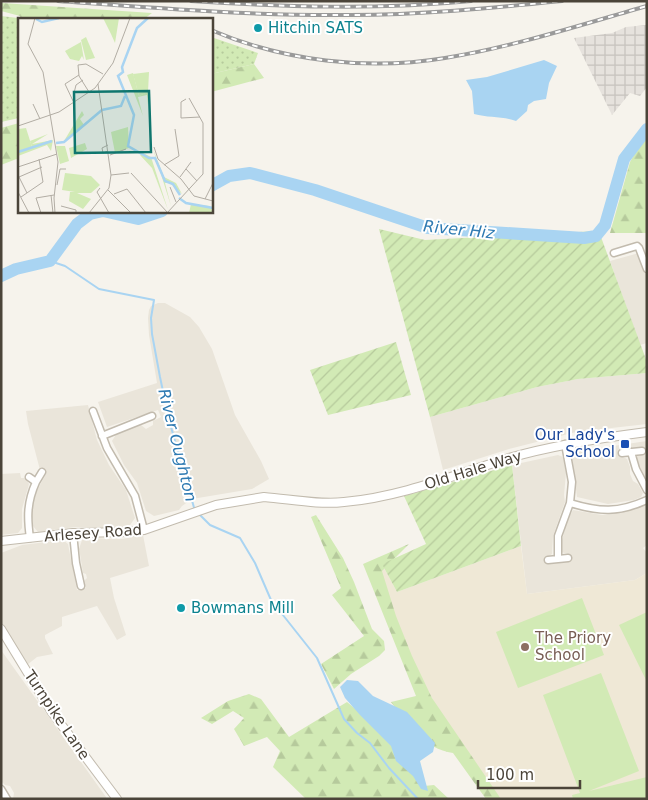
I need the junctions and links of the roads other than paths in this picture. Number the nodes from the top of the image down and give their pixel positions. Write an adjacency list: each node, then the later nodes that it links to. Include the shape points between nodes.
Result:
1 (614, 254): 2 (street, via 637,246)
2 (647, 269)
3 (93, 411): 6 (street)
4 (152, 416): 6 (street)
5 (647, 432): 7 (street, Old Hale Way)
6 (102, 436): 18 (street, via 135,496)
7 (565, 444): 16 (street, Old Hale Way, via 508,458 399,493); 17 (street, via 572,482)
8 (642, 451): 9 (street)
9 (631, 452): 10 (street); 14 (street)
10 (622, 453)
11 (42, 472): 13 (street)
12 (29, 477): 13 (street)
13 (36, 482): 20 (street, via 27,510)
14 (647, 490)
15 (647, 500): 17 (street, via 612,510)
16 (330, 503): 18 (street, Arlesey Road, via 254,498 216,505)
17 (570, 503): 23 (street, via 558,536)
18 (144, 530): 19 (street, Arlesey Road)
19 (73, 533): 20 (street, Arlesey Road); 25 (street)
20 (30, 538): 21 (street, Arlesey Road)
21 (1, 541)
22 (568, 558): 23 (street)
23 (558, 559): 24 (street)
24 (548, 560)
25 (81, 586)
26 (1, 629): 27 (street, Turnpike Lane)
27 (4, 641): 30 (street, Turnpike Lane)
28 (1, 789): 29 (street)
29 (8, 799)
30 (117, 799)

